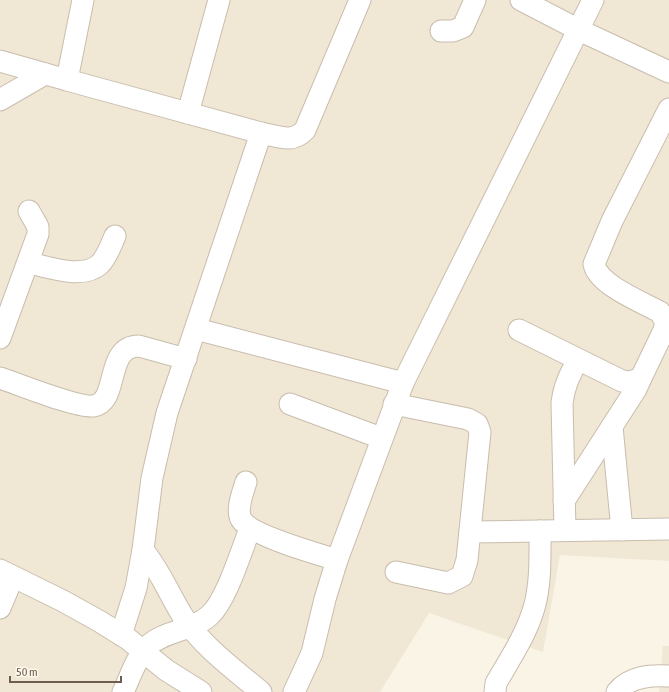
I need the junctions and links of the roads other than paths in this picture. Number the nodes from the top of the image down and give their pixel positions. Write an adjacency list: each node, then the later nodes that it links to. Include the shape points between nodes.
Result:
1 (83, 0): 12 (street)
2 (219, 0): 15 (street)
3 (360, 0): 16 (street, via 305,130 293,139)
4 (475, 0): 8 (street, via 463,27 453,31)
5 (521, 0): 7 (street)
6 (593, 0): 7 (street)
7 (579, 30): 10 (street); 27 (street)
8 (441, 31)
9 (0, 61): 11 (street)
10 (669, 72)
11 (44, 74): 12 (street); 13 (street)
12 (67, 80): 15 (street)
13 (0, 100)
14 (669, 110): 26 (street, via 612,221 594,264 599,277 663,316 665,328)
15 (188, 113): 16 (street)
16 (261, 133): 20 (street)
17 (29, 211): 19 (street, via 38,227 38,234)
18 (115, 236): 19 (street, via 106,256 99,264 85,271)
19 (29, 263): 22 (street)
20 (196, 329): 23 (street); 27 (street)
21 (519, 330): 24 (street)
22 (0, 338)
23 (186, 359): 25 (street, via 139,346 124,350 105,398 100,404 93,406 69,401); 40 (street, via 159,442)
24 (578, 360): 26 (street, via 622,381 630,382); 33 (street, via 563,392)
25 (0, 378)
26 (641, 378): 30 (street)
27 (403, 382): 29 (street)
28 (290, 404): 31 (street)
29 (394, 404): 31 (street); 39 (street, via 468,419 477,424 480,432)
30 (612, 427): 33 (street); 37 (street)
31 (382, 438): 41 (street)
32 (246, 482): 34 (street, via 240,505 240,517)
33 (564, 501): 36 (street)
34 (250, 529): 41 (street); 45 (street, via 222,599 211,614)
35 (669, 529): 37 (street)
36 (565, 530): 37 (street); 38 (street)
37 (622, 530)
38 (540, 531): 39 (street); 53 (street, via 538,586 534,607 527,628 496,683)
39 (470, 532): 42 (street, via 465,570 456,580 448,583)
40 (143, 550): 45 (street, via 156,566); 46 (street, via 136,588)
41 (337, 560): 52 (street, via 312,653)
42 (396, 572)
43 (7, 574): 44 (street); 46 (street, via 63,601)
44 (0, 608)
45 (191, 627): 47 (street, via 156,640); 51 (street)
46 (121, 635): 47 (street)
47 (143, 652): 49 (street); 50 (street)
48 (669, 676): 54 (street, via 647,676 632,681)
49 (123, 692)
50 (202, 692)
51 (261, 692)
52 (294, 692)
53 (495, 692)
54 (617, 692)

